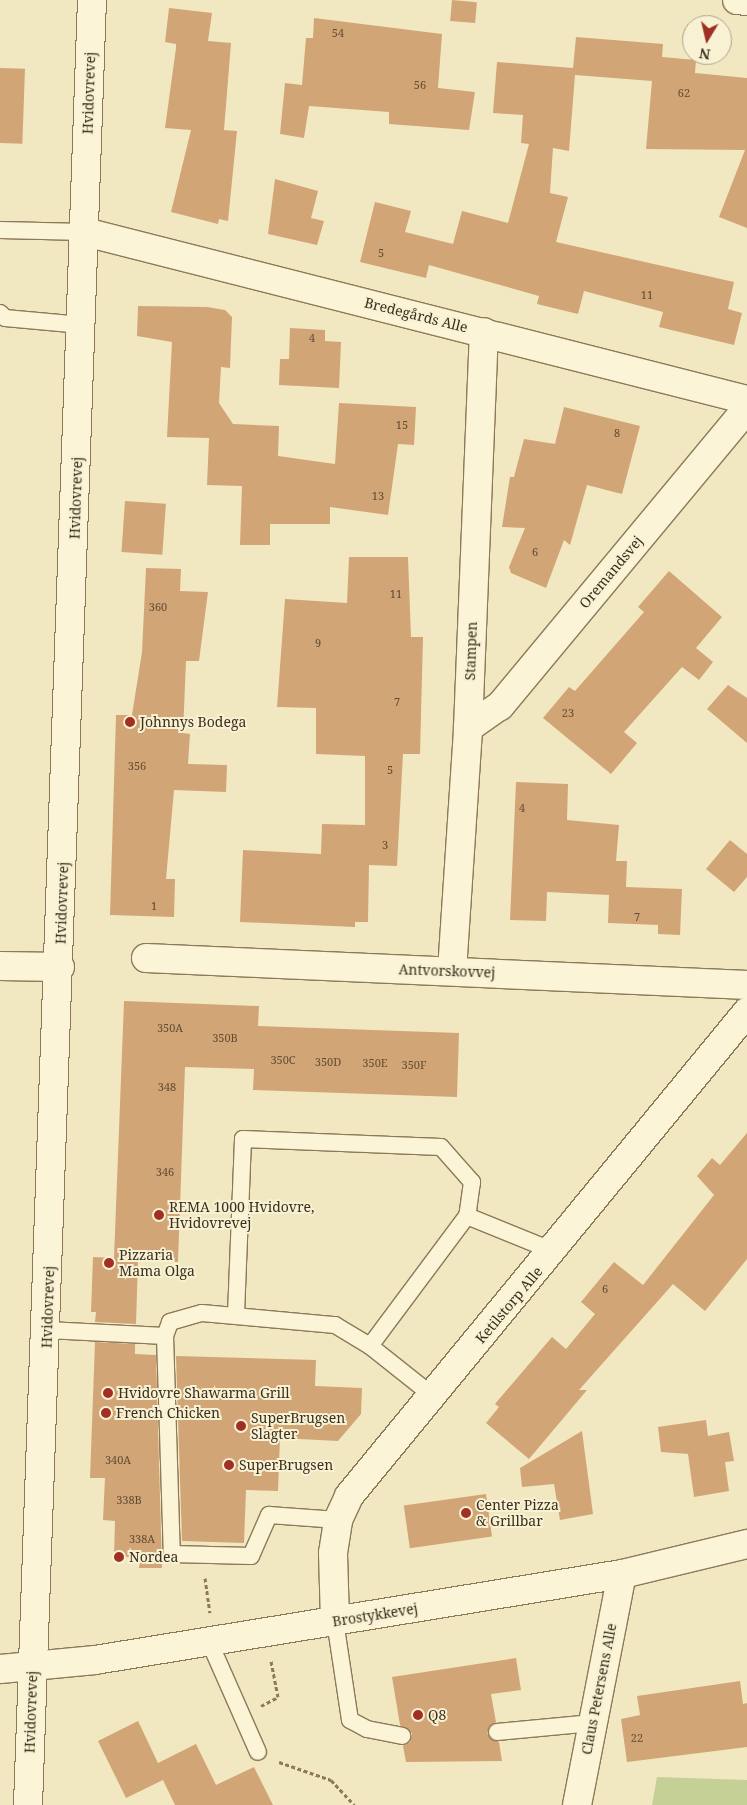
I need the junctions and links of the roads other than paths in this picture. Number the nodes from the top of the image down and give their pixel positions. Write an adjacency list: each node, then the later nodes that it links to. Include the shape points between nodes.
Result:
1 (92, 0): 5 (street, Hvidovrevej)
2 (737, 0): 3 (street)
3 (747, 1)
4 (0, 230): 5 (lane)
5 (85, 232): 7 (street, Hvidovrevej); 8 (street, Bredegårds Alle)
6 (0, 312): 7 (lane, via 5,318)
7 (82, 325): 14 (street, Hvidovrevej)
8 (484, 332): 9 (street, Bredegårds Alle); 11 (street, Stampen)
9 (747, 400)
10 (747, 408): 11 (street, Oremandsvej, via 500,706)
11 (468, 728): 15 (street, Stampen)
12 (146, 958): 15 (street, Antvorskovvej)
13 (0, 966): 14 (street)
14 (60, 967): 21 (street, Hvidovrevej)
15 (452, 971): 16 (street, Antvorskovvej)
16 (747, 985)
17 (747, 1012): 19 (street, Ketilstorp Alle)
18 (467, 1216): 19 (lane); 20 (lane, via 472,1182 441,1147 242,1139); 23 (lane)
19 (553, 1251): 24 (street, Ketilstorp Alle)
20 (236, 1314): 22 (lane, via 202,1313 170,1322); 23 (lane, via 335,1325)
21 (47, 1330): 22 (lane); 30 (street, Hvidovrevej)
22 (165, 1336): 25 (lane, via 172,1554 251,1556 269,1515)
23 (370, 1346): 24 (lane)
24 (433, 1396): 25 (street, Ketilstorp Alle, via 349,1496)
25 (338, 1520): 28 (street, Ketilstorp Alle, via 333,1553)
26 (747, 1544): 27 (street, Brostykkevej)
27 (622, 1574): 28 (street, Brostykkevej); 32 (street, Claus Petersens Alle)
28 (335, 1621): 29 (street, Brostykkevej); 34 (lane, via 350,1720 367,1729)
29 (212, 1641): 30 (street, Brostykkevej); 35 (lane)
30 (33, 1666): 31 (street, Brostykkevej); 36 (street, Hvidovrevej)
31 (0, 1669)
32 (593, 1723): 33 (lane); 37 (street, Claus Petersens Alle)
33 (497, 1732)
34 (402, 1736)
35 (258, 1752)
36 (28, 1805)
37 (577, 1805)

